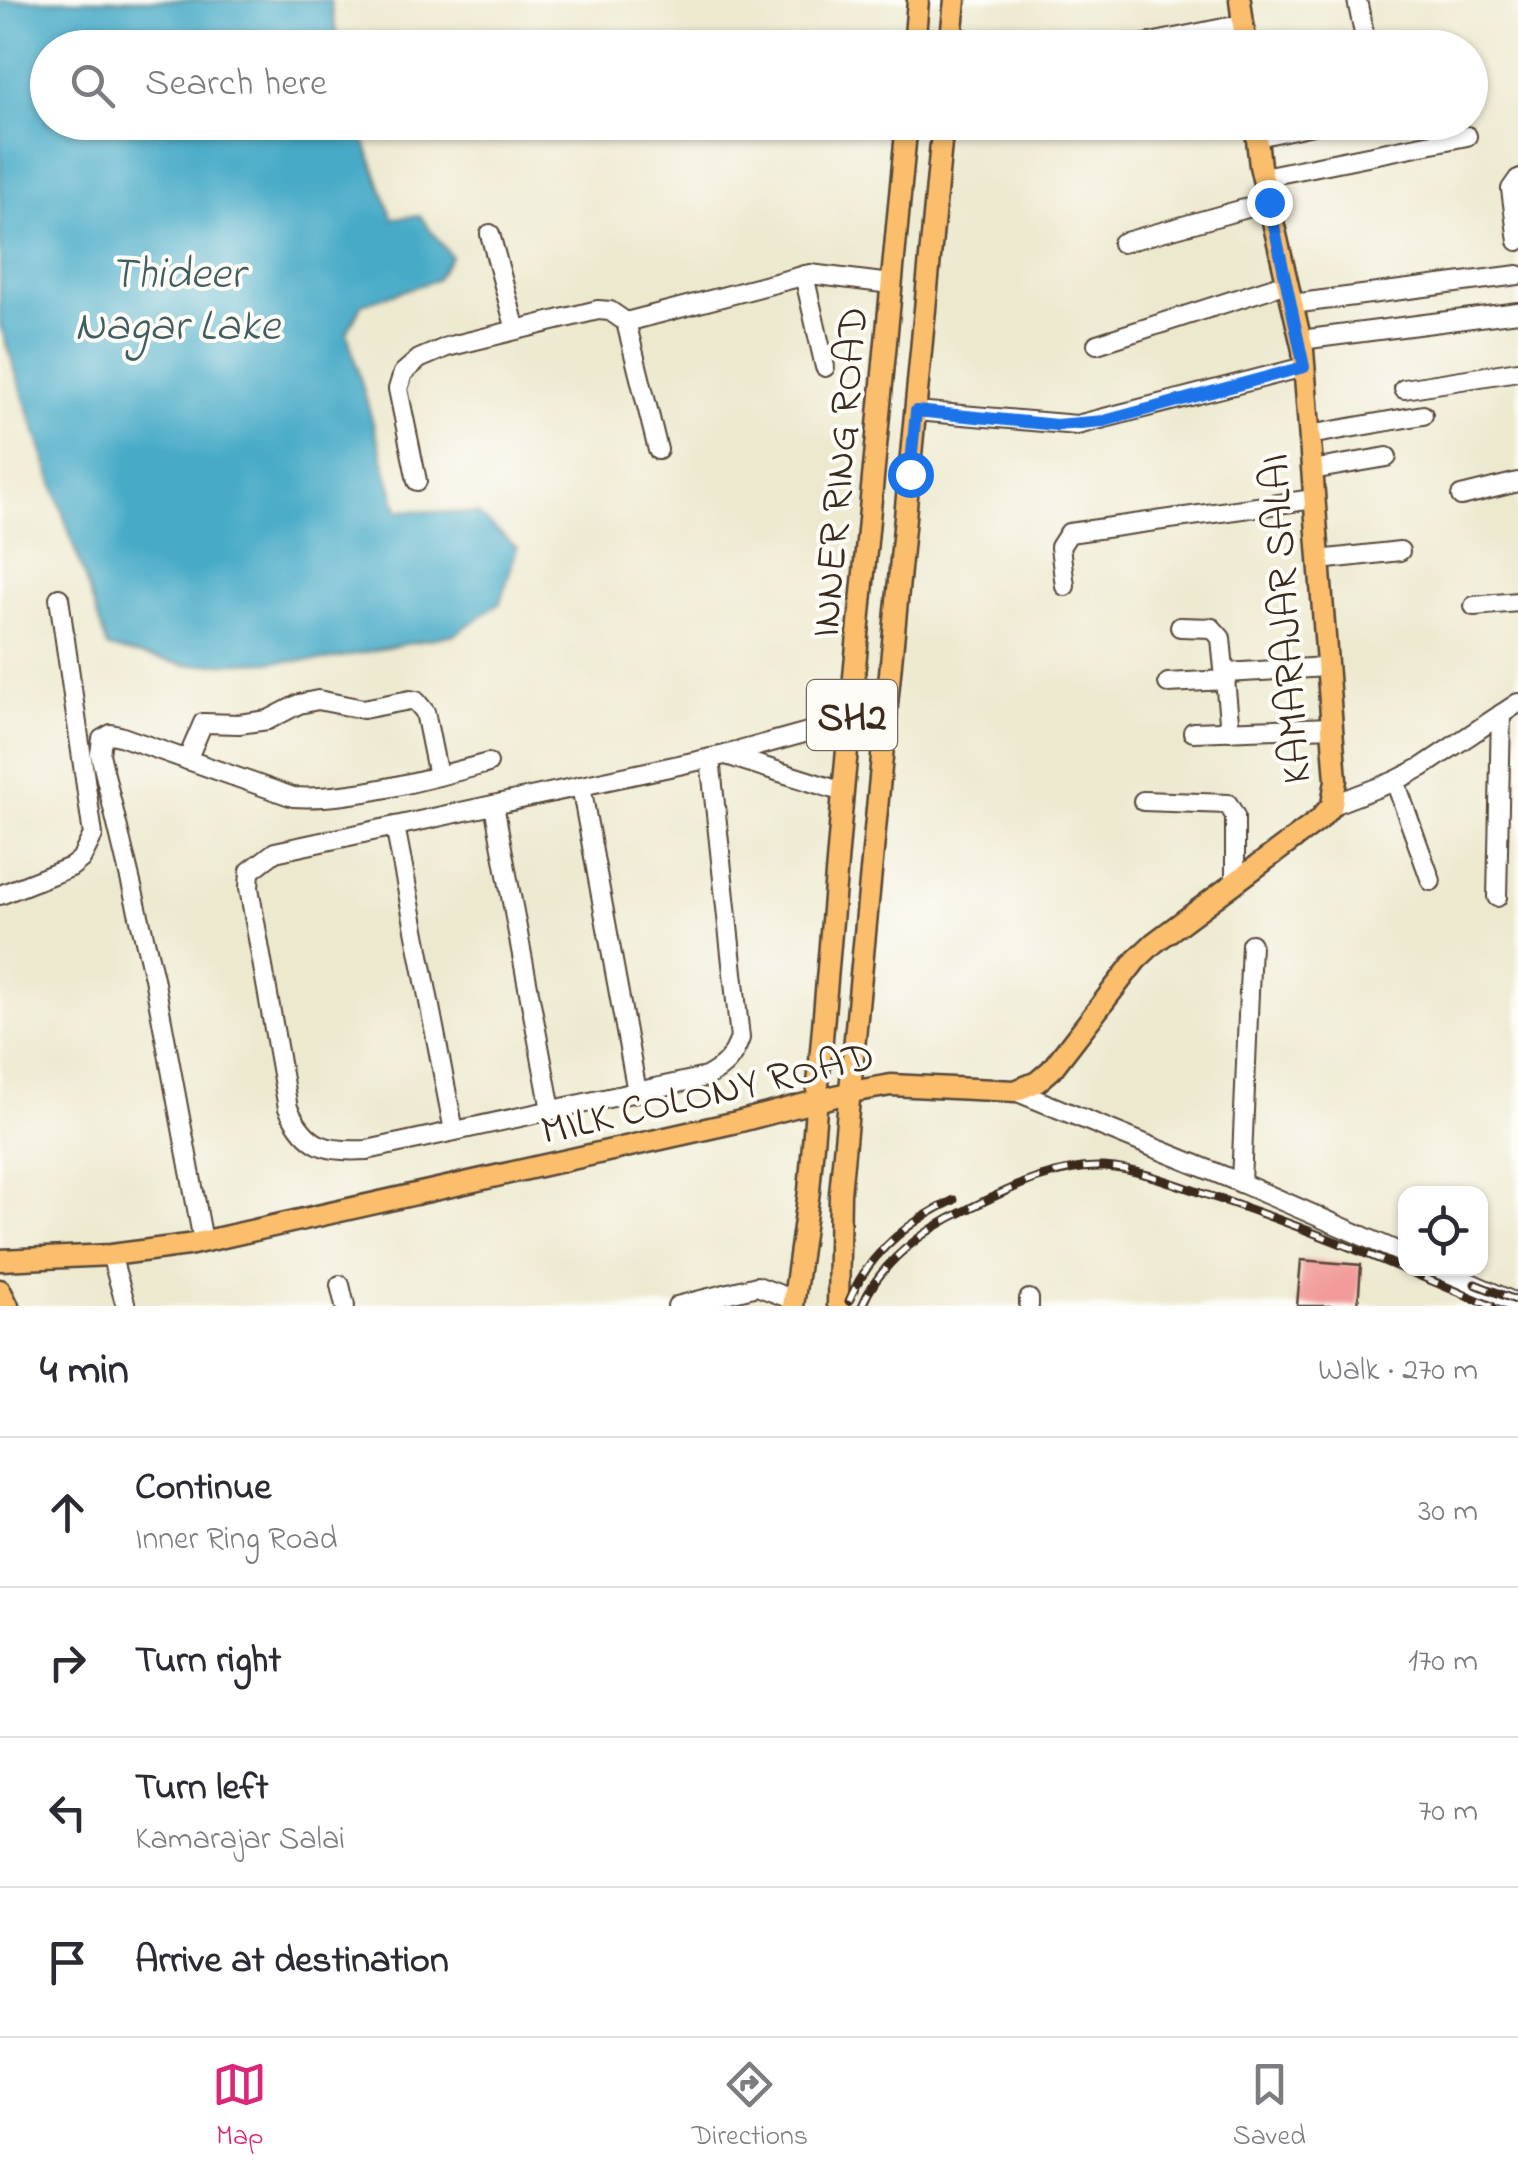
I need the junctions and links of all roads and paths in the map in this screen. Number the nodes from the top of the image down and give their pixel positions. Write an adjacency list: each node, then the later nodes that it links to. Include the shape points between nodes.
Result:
1 (918, 0): 6 (main road)
2 (955, 0): 7 (main road)
3 (1240, 0): 5 (main road)
4 (1357, 0): 10 (street)
5 (1243, 24): 8 (street); 9 (main road)
6 (916, 30)
7 (952, 30)
8 (1214, 30)
9 (1244, 30)
10 (1363, 30)
11 (905, 140): 23 (main road, INNER RING ROAD / SH2)
12 (941, 140): 34 (main road, INNER RING ROAD / SH2)
13 (1257, 140): 15 (main road, KAMARAJAR SALAI)
14 (1447, 140): 15 (street)
15 (1263, 177): 17 (main road, KAMARAJAR SALAI)
16 (1518, 179): 20 (street, via 1512,189)
17 (1269, 202): 19 (street); 24 (main road, KAMARAJAR SALAI)
18 (490, 234): 27 (street)
19 (1122, 243)
20 (1518, 243)
21 (804, 275): 23 (street); 26 (street); 30 (street)
22 (1518, 275): 24 (street)
23 (891, 284): 56 (main road, INNER RING ROAD / SH2)
24 (1290, 293): 28 (main road, KAMARAJAR SALAI); 29 (street)
25 (1518, 312): 28 (street)
26 (626, 322): 27 (street, via 598,310); 37 (street)
27 (516, 330): 40 (street, via 447,347 403,372 398,389)
28 (1300, 340): 31 (main road, KAMARAJAR SALAI)
29 (1097, 344)
30 (825, 367)
31 (1304, 367): 34 (street, via 1077,425); 36 (main road, KAMARAJAR SALAI)
32 (1518, 370): 33 (street)
33 (1404, 388)
34 (916, 411): 78 (main road, INNER RING ROAD / SH2)
35 (1423, 415): 36 (street)
36 (1309, 435): 39 (main road, KAMARAJAR SALAI)
37 (658, 450)
38 (1387, 458): 39 (street)
39 (1312, 470): 43 (main road, KAMARAJAR SALAI)
40 (416, 481)
41 (1518, 482): 42 (street)
42 (1461, 496)
43 (1314, 498): 45 (main road, KAMARAJAR SALAI); 46 (street, via 1069,533 1060,547)
44 (1400, 552): 45 (street)
45 (1319, 560): 51 (main road, KAMARAJAR SALAI)
46 (1065, 586)
47 (59, 598): 73 (street, via 93,835 72,867)
48 (1518, 602): 49 (street)
49 (1474, 606)
50 (1180, 627): 52 (street, via 1218,631)
51 (1327, 667): 52 (street); 57 (main road, KAMARAJAR SALAI)
52 (1226, 676): 53 (street); 58 (street)
53 (1168, 683)
54 (1518, 702): 55 (street)
55 (1501, 714): 64 (street); 74 (street)
56 (851, 720): 60 (street); 66 (main road, INNER RING ROAD / SH2)
57 (1332, 728): 58 (street); 68 (main road, KAMARAJAR SALAI)
58 (1230, 731): 59 (street)
59 (1193, 732)
60 (717, 756): 65 (street); 66 (street); 77 (street, via 740,1038 734,1056 706,1078)
61 (187, 760): 63 (street, via 304,798); 63 (street, via 203,723 268,720 318,700 353,709 416,700 426,712); 83 (street, via 111,734 100,745 154,978)
62 (488, 763): 63 (street)
63 (438, 776)
64 (1395, 781): 68 (street); 72 (street)
65 (581, 786): 69 (street); 77 (street)
66 (843, 792): 79 (main road, INNER RING ROAD / SH2)
67 (1144, 801): 71 (street, via 1228,804 1235,816)
68 (1332, 804): 71 (main road, KAMARAJAR SALAI)
69 (494, 805): 70 (street); 80 (street)
70 (395, 826): 81 (street); 81 (street, via 275,852 250,871 288,1108 314,1144 338,1151)
71 (1235, 882): 76 (main road, KAMARAJAR SALAI, via 1136,960 1051,1070)
72 (1431, 882)
73 (0, 895)
74 (1497, 897)
75 (1250, 944): 82 (street)
76 (1015, 1091): 78 (main road, MILK COLONY ROAD, via 891,1085); 82 (street, MILK COLONY ROAD)
77 (637, 1092): 80 (street)
78 (851, 1092): 79 (main road, MILK COLONY ROAD); 96 (main road, INNER RING ROAD / SH2)
79 (817, 1103): 83 (main road, MILK COLONY ROAD); 90 (main road, INNER RING ROAD / SH2)
80 (552, 1110): 81 (street)
81 (454, 1131)
82 (1241, 1183): 84 (street, MILK COLONY ROAD)
83 (203, 1241): 85 (main road, MILK COLONY ROAD)
84 (1398, 1252)
85 (111, 1255): 86 (main road, MILK COLONY ROAD); 93 (street)
86 (0, 1260)
87 (1454, 1276): 91 (street)
88 (340, 1285): 94 (street)
89 (0, 1290): 92 (main road)
90 (793, 1303): 95 (street, via 757,1286)
91 (1518, 1304)
92 (8, 1306)
93 (126, 1306)
94 (345, 1306)
95 (677, 1306)
96 (838, 1306)

